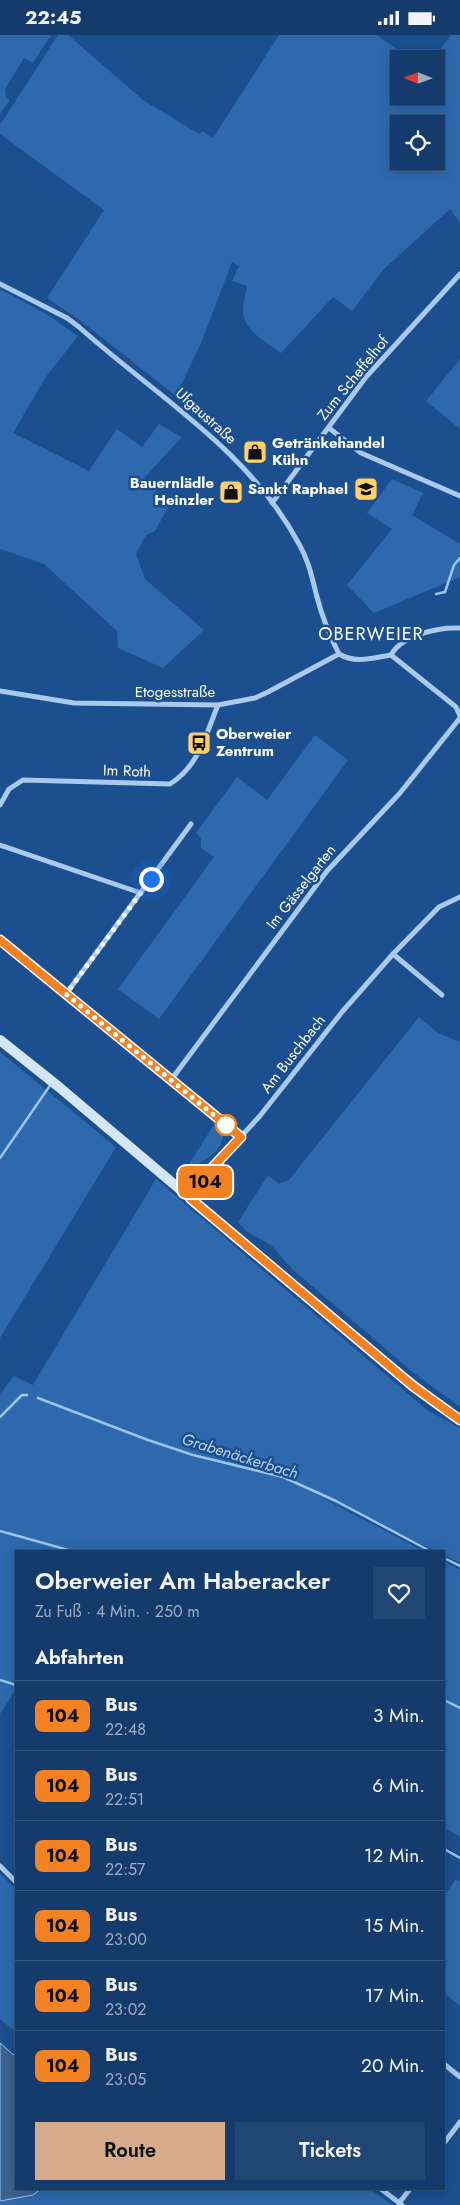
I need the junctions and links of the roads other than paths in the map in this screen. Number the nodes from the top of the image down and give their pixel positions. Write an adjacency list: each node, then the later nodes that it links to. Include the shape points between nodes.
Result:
1 (460, 274): 3 (street, Zum Scheffelhof, via 366,377)
2 (0, 284): 5 (street, Ufgaustraße, via 67,318 196,421)
3 (329, 427): 4 (street, via 361,453); 5 (street, Zum Scheffelhof)
4 (460, 496)
5 (272, 503): 7 (street, Ufgaustraße, via 309,563 323,617)
6 (460, 628): 8 (street, via 430,631 395,648)
7 (339, 654): 8 (street, via 358,661); 10 (street, Etogesstraße, via 268,693)
8 (391, 655): 11 (street, via 456,707)
9 (0, 691): 10 (street, Etogesstraße, via 74,703)
10 (218, 705): 12 (street, Im Roth, via 196,759 180,778 170,784 23,779 8,789)
11 (460, 717): 22 (street, Im Gässelgarten, via 400,793 327,871)
12 (0, 805)
13 (191, 824): 15 (street)
14 (0, 845): 15 (street)
15 (142, 893): 19 (street)
16 (460, 897): 18 (street, Am Buschbach, via 439,907)
17 (0, 940): 19 (street)
18 (393, 954): 20 (street); 23 (street, Am Buschbach)
19 (66, 994): 22 (street)
20 (442, 995)
21 (0, 1040): 25 (main road)
22 (171, 1080): 23 (street)
23 (241, 1137): 24 (street, Am Buschbach)
24 (211, 1169): 25 (street, Am Buschbach); 26 (street, Am Buschbach, via 209,1177)
25 (182, 1191): 26 (main road)
26 (191, 1199): 27 (main road, via 405,1380)
27 (460, 1420)
28 (0, 1866): 29 (street)
29 (15, 1881)
30 (445, 2065): 31 (street)
31 (460, 2077)
32 (460, 2122): 33 (street)
33 (445, 2142)
34 (382, 2190): 36 (street)
35 (409, 2190): 36 (street)
36 (400, 2204)

